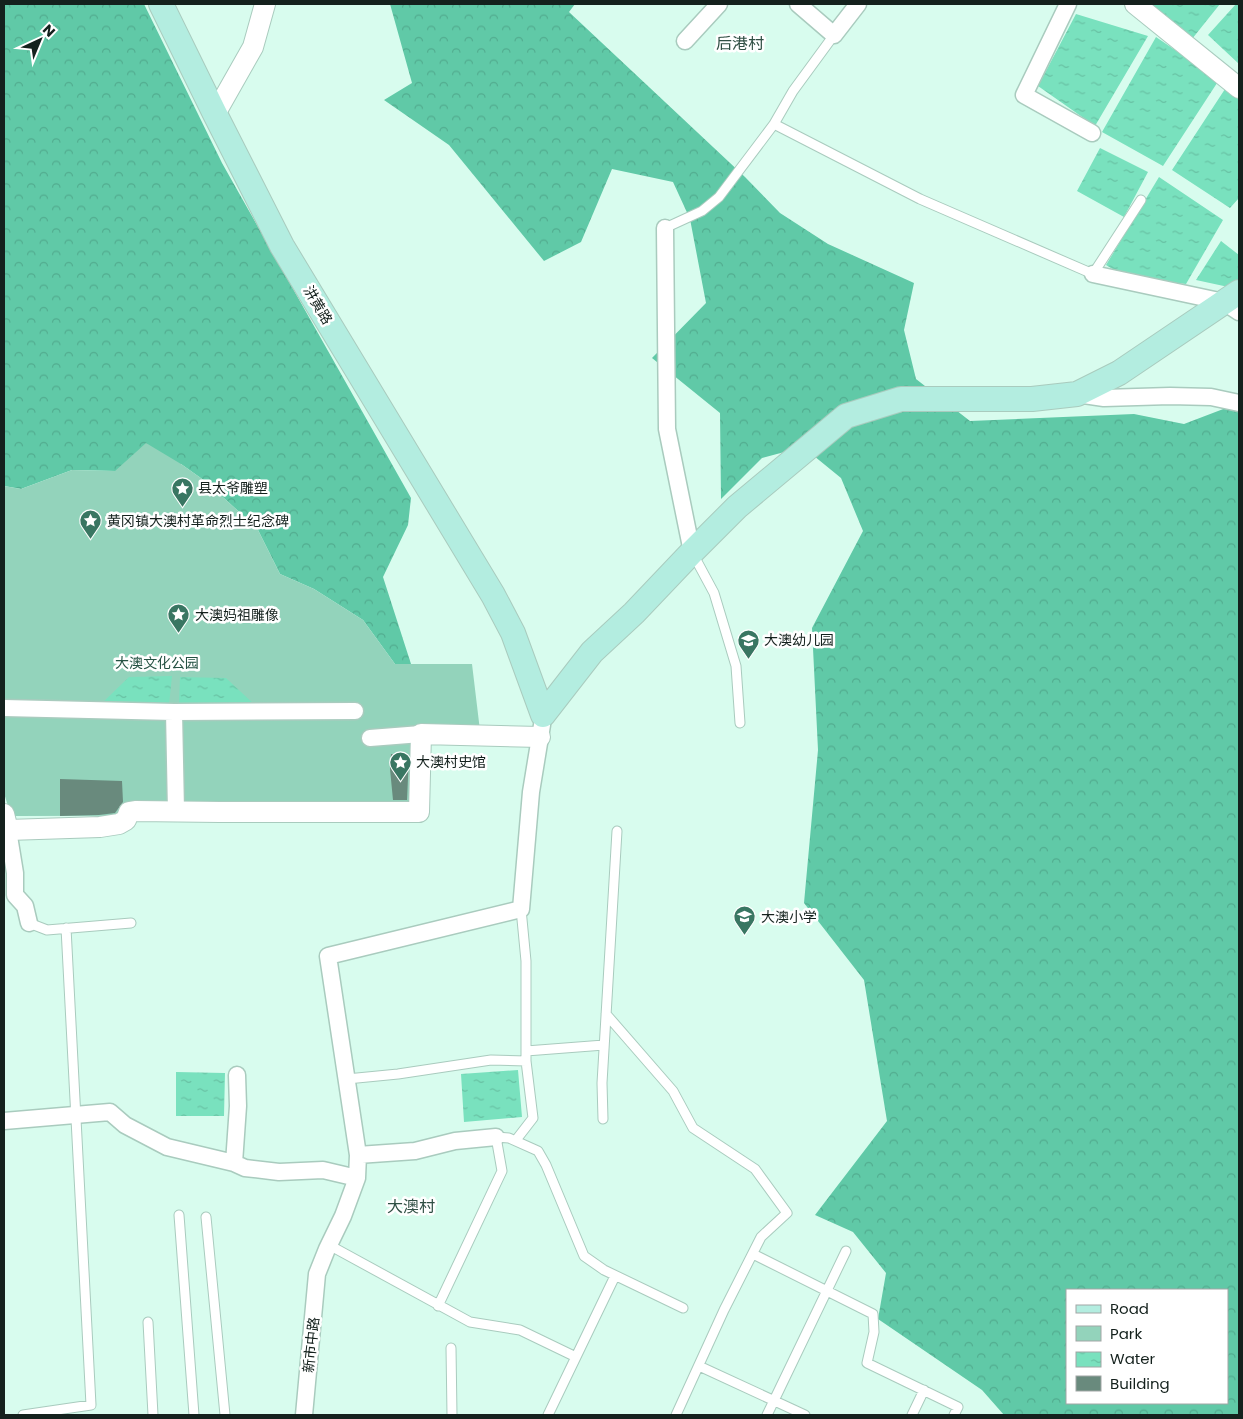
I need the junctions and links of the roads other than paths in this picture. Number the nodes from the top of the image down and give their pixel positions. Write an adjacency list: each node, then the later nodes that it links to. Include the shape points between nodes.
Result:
1 (161, 4): 11 (main road, 汫黄路)
2 (265, 4): 11 (street, via 253,47)
3 (720, 4): 9 (street)
4 (798, 4): 8 (street)
5 (858, 4): 8 (street)
6 (1068, 4): 13 (street, via 1024,95)
7 (1135, 4): 10 (street)
8 (834, 35): 12 (lane, via 798,83)
9 (685, 41)
10 (1239, 88)
11 (215, 114): 25 (main road, 汫黄路, via 282,246 493,595 512,633)
12 (774, 124): 15 (lane, via 718,197 702,211); 16 (lane, via 920,199)
13 (1092, 134)
14 (1141, 200): 16 (lane)
15 (665, 228): 20 (street, via 667,429)
16 (1093, 274): 17 (street)
17 (1234, 302): 18 (main road, via 1119,373)
18 (1077, 394): 19 (street, via 1104,398 1211,397); 20 (main road, via 1032,399 901,399 846,416 737,508)
19 (1239, 403)
20 (692, 552): 24 (lane, via 714,593 736,666); 25 (main road, via 592,652)
21 (4, 708): 23 (street)
22 (355, 711): 23 (street)
23 (174, 712): 28 (street)
24 (740, 723)
25 (541, 726): 26 (street); 31 (street)
26 (421, 734): 27 (street); 28 (street, via 419,812)
27 (370, 738)
28 (176, 812): 29 (street, via 129,812 126,820 119,824 100,827)
29 (6, 822): 32 (street, via 15,872 15,895 25,906)
30 (617, 831): 35 (lane)
31 (520, 909): 37 (lane, via 526,961); 39 (street, 新市中路, via 328,956)
32 (28, 922): 34 (lane, via 47,930)
33 (131, 923): 34 (lane)
34 (66, 928): 40 (lane)
35 (606, 1014): 36 (lane); 52 (lane, via 673,1091 693,1128 755,1168 787,1213 761,1237)
36 (604, 1045): 37 (lane); 41 (lane)
37 (526, 1056): 39 (lane); 44 (lane, via 533,1118)
38 (237, 1075): 46 (street)
39 (347, 1078): 45 (street, 新市中路)
40 (77, 1116): 42 (street); 46 (street, via 110,1112 125,1125 167,1147); 62 (lane, via 91,1405)
41 (602, 1119)
42 (4, 1122)
43 (496, 1137): 44 (lane); 45 (street, via 415,1151); 55 (lane, via 502,1171)
44 (516, 1140): 53 (lane, via 538,1151 584,1256)
45 (358, 1154): 47 (street, 新市中路)
46 (234, 1163): 47 (street, via 245,1168 279,1172 323,1170)
47 (357, 1178): 50 (street, 新市中路)
48 (179, 1216): 64 (lane)
49 (206, 1218): 65 (lane)
50 (329, 1245): 55 (lane); 66 (street, 新市中路, via 318,1274)
51 (846, 1251): 54 (lane)
52 (753, 1254): 54 (lane); 60 (lane)
53 (615, 1276): 56 (lane); 59 (lane)
54 (827, 1291): 61 (lane, via 873,1314 874,1332 867,1363); 70 (lane)
55 (438, 1306): 59 (lane, via 470,1322 520,1330)
56 (683, 1308)
57 (148, 1322): 63 (lane)
58 (451, 1348): 67 (lane)
59 (576, 1357): 68 (lane)
60 (699, 1366): 69 (lane); 71 (lane)
61 (924, 1390): 72 (lane); 73 (lane, via 958,1407)
62 (23, 1415)
63 (153, 1415)
64 (194, 1415)
65 (225, 1415)
66 (304, 1415)
67 (452, 1415)
68 (548, 1415)
69 (676, 1415)
70 (767, 1415)
71 (805, 1415)
72 (912, 1415)
73 (954, 1415)

